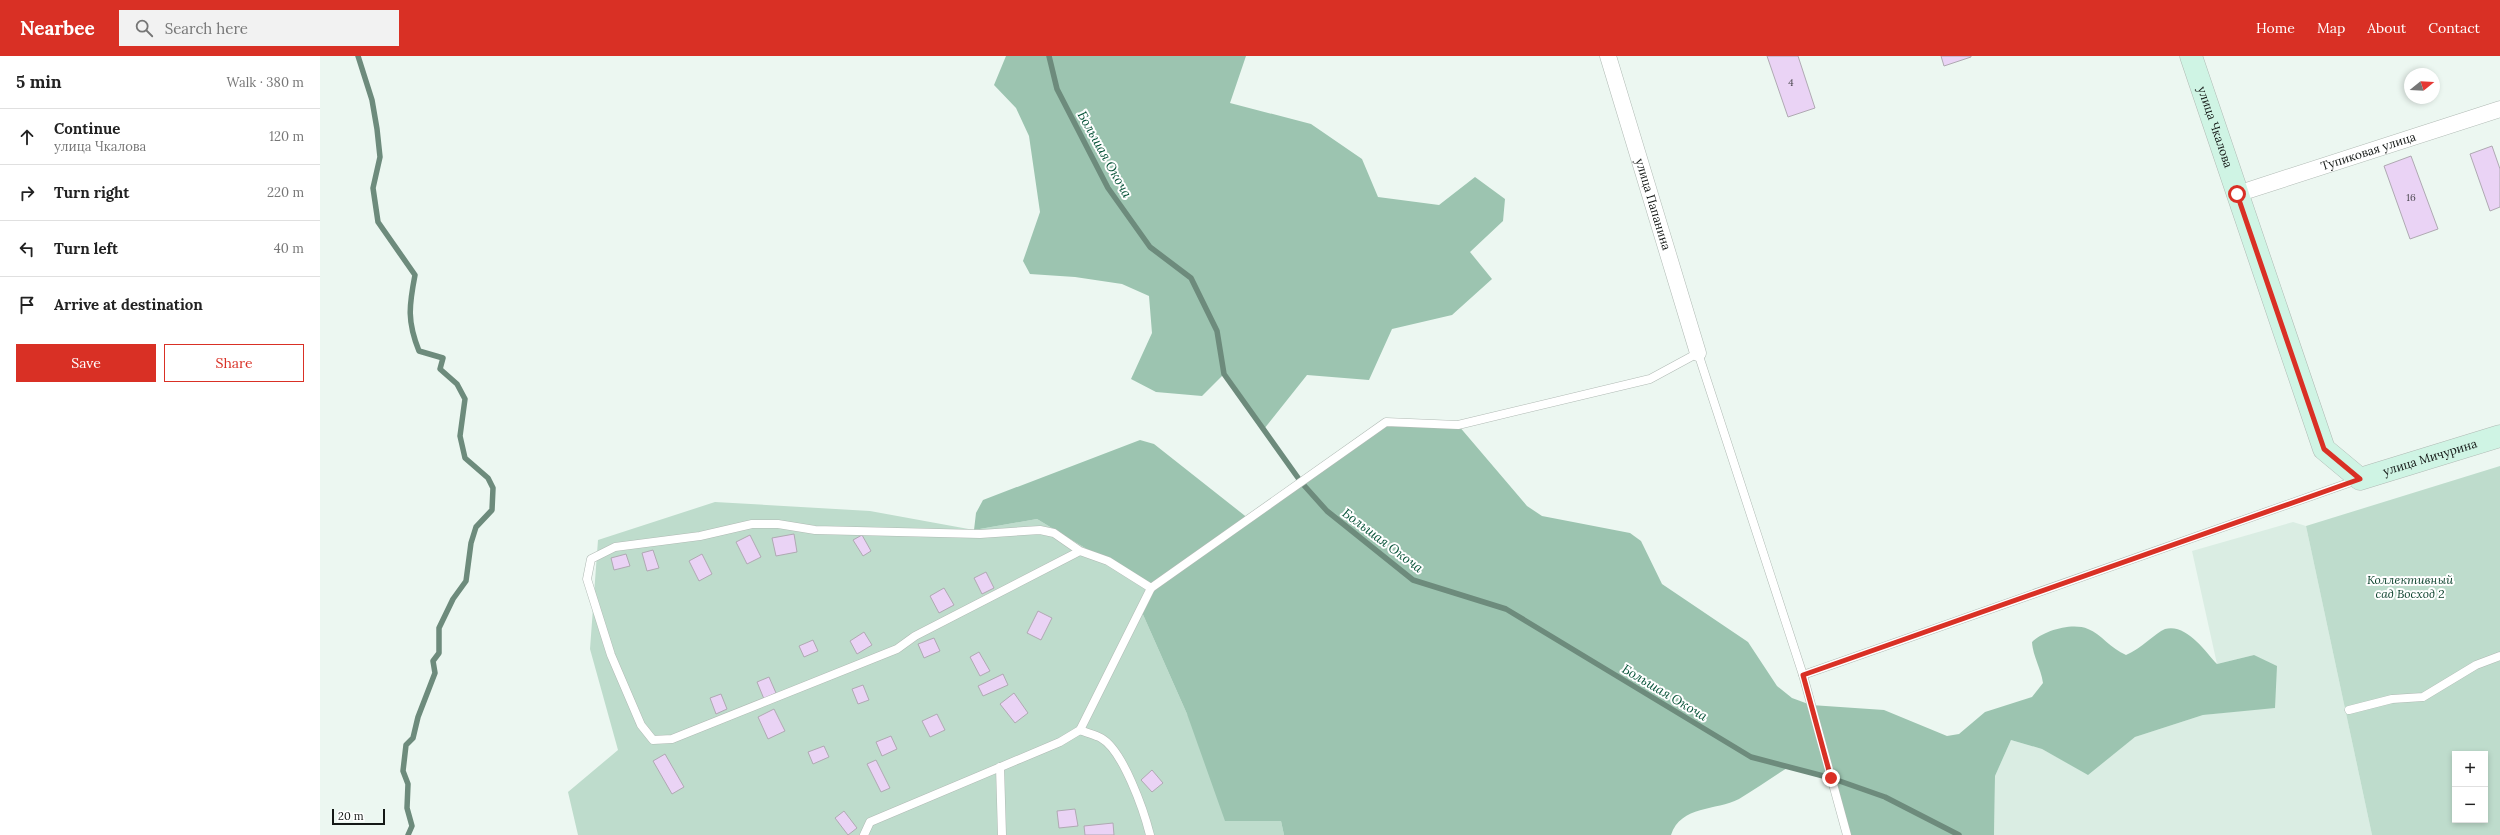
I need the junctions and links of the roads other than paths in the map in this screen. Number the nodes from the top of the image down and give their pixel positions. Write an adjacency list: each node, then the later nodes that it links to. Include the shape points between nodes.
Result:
1 (1608, 56): 5 (street, улица Папанина)
2 (2191, 56): 4 (street, улица Чкалова)
3 (2500, 109): 4 (street, Тупиковая улица)
4 (2237, 194): 7 (street, улица Чкалова, via 2324,449)
5 (1698, 353): 9 (lane, via 1650,379 1458,425 1386,422); 11 (lane)
6 (2500, 436): 7 (street, улица Мичурина)
7 (2360, 479): 11 (lane)
8 (1080, 551): 8 (lane, via 915,636 897,649 672,739 653,740 641,725 611,655 587,579 591,559 615,547 700,536 752,524 778,524 815,530 980,534 1040,530 1054,533); 9 (lane, via 1108,562)
9 (1151, 588): 13 (lane)
10 (2500, 656): 12 (lane, via 2476,665 2423,696 2392,698)
11 (1803, 675): 18 (lane)
12 (2349, 710)
13 (1080, 730): 14 (lane, via 1060,742); 17 (lane, via 1102,738 1124,764 1136,790)
14 (1000, 768): 15 (lane, via 870,822); 16 (lane)
15 (864, 835)
16 (1002, 835)
17 (1150, 835)
18 (1847, 835)

